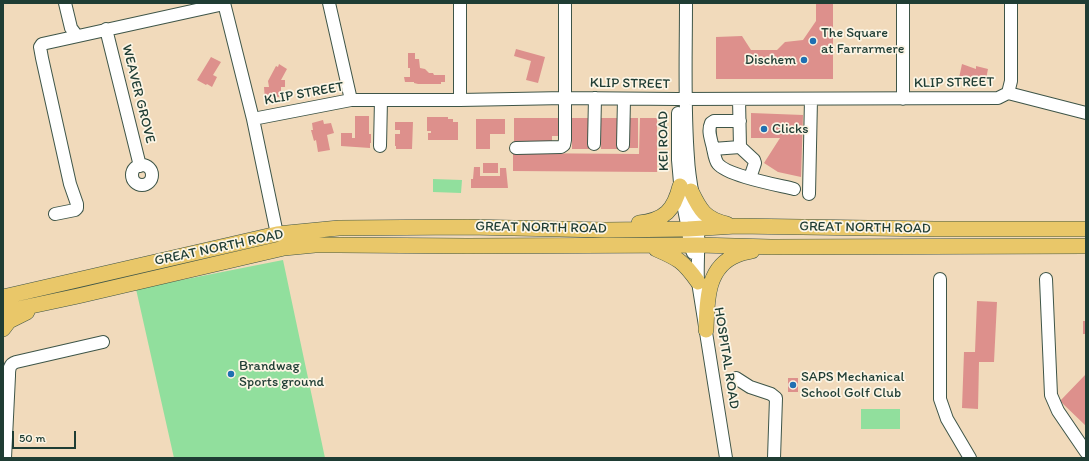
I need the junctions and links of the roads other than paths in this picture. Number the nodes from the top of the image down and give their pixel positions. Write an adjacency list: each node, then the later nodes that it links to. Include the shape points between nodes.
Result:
1 (65, 3): 11 (street, via 71,28)
2 (224, 3): 10 (street); 24 (street)
3 (329, 3): 20 (street)
4 (460, 3): 22 (street)
5 (564, 3): 13 (street)
6 (679, 3): 16 (street, KEI ROAD)
7 (686, 3): 16 (street, KEI ROAD)
8 (903, 3): 19 (street)
9 (1011, 3): 12 (street, via 1011,81)
10 (106, 29): 11 (street); 32 (street, WEAVER GROVE)
11 (77, 36): 37 (street, via 43,44 40,47 77,204 75,210)
12 (1008, 93): 19 (street, KLIP STREET, via 998,98); 23 (street)
13 (565, 98): 14 (street, KLIP STREET); 22 (street, KLIP STREET); 30 (street, via 564,144 561,147)
14 (594, 98): 15 (street, KLIP STREET); 26 (street)
15 (624, 99): 16 (street, KLIP STREET); 27 (street)
16 (682, 99): 17 (street, KLIP STREET); 34 (street, KEI ROAD, via 686,138)
17 (740, 99): 18 (street, KLIP STREET); 25 (street)
18 (811, 99): 19 (street, KLIP STREET); 36 (street)
19 (903, 99)
20 (351, 100): 21 (street, KLIP STREET); 24 (street, KLIP STREET)
21 (381, 100): 22 (street, KLIP STREET); 28 (street)
22 (460, 100)
23 (1086, 113)
24 (253, 119): 43 (street)
25 (740, 121): 29 (street); 31 (street, via 711,123 709,130)
26 (594, 144)
27 (623, 145)
28 (380, 146)
29 (740, 147): 31 (street); 33 (street, via 755,163)
30 (516, 148)
31 (713, 149): 33 (street, via 719,165)
32 (140, 166)
33 (750, 178): 35 (street)
34 (686, 188): 38 (main road, via 710,218); 39 (street, KEI ROAD); 41 (main road, via 669,211 659,219)
35 (794, 189)
36 (808, 194)
37 (55, 214)
38 (736, 226): 39 (main road, GREAT NORTH ROAD); 42 (main road, GREAT NORTH ROAD)
39 (693, 228): 41 (main road, GREAT NORTH ROAD); 45 (street, HOSPITAL ROAD)
40 (1086, 229): 42 (main road, GREAT NORTH ROAD)
41 (605, 230): 43 (main road, GREAT NORTH ROAD, via 340,228)
42 (935, 230): 48 (main road)
43 (277, 234): 53 (main road, GREAT NORTH ROAD)
44 (649, 246): 45 (main road, GREAT NORTH ROAD); 51 (main road, via 680,260); 55 (main road, GREAT NORTH ROAD, via 298,246)
45 (694, 246): 47 (main road, GREAT NORTH ROAD); 51 (street, HOSPITAL ROAD)
46 (1086, 246): 48 (main road, GREAT NORTH ROAD)
47 (771, 247): 48 (main road, GREAT NORTH ROAD); 58 (main road, via 737,255 719,269 708,291)
48 (934, 247)
49 (940, 279): 65 (street, via 940,399 947,419)
50 (1046, 279): 61 (street, via 1051,395 1058,412)
51 (698, 282): 58 (street, HOSPITAL ROAD)
52 (3, 284): 53 (main road)
53 (27, 291): 54 (main road, GREAT NORTH ROAD)
54 (3, 297)
55 (44, 302): 56 (main road, GREAT NORTH ROAD); 57 (main road, via 9,321)
56 (3, 312)
57 (3, 329)
58 (706, 330): 63 (street, HOSPITAL ROAD)
59 (103, 342): 62 (street, via 12,364 8,376)
60 (736, 378): 64 (street, via 776,398)
61 (1084, 445)
62 (5, 458)
63 (726, 458)
64 (774, 458)
65 (970, 458)

